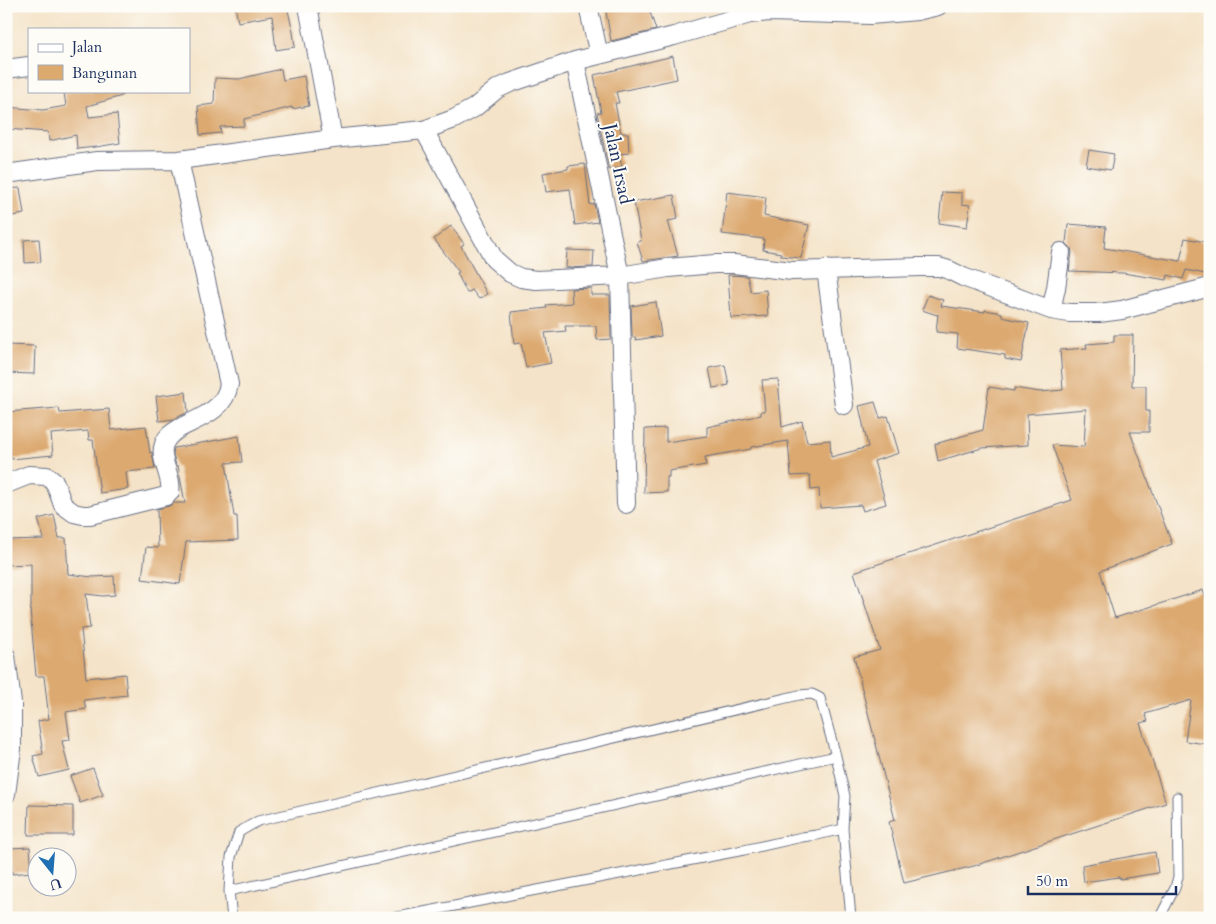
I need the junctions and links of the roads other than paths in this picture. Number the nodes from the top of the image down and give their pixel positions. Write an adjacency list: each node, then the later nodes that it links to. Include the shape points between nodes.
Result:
1 (308, 6): 9 (street)
2 (588, 6): 4 (street)
3 (938, 6): 4 (street, via 870,15 750,14)
4 (599, 55): 5 (street)
5 (575, 61): 8 (street, via 510,83 454,119); 14 (street, Jalan Irsad)
6 (28, 66): 7 (street)
7 (6, 69)
8 (424, 130): 9 (street); 14 (street, via 494,259 510,273 536,280)
9 (333, 139): 10 (street)
10 (179, 160): 11 (street, via 97,161); 18 (street, via 229,384 228,394 209,414 175,431 165,440 162,453 171,486 166,496 83,515 64,505 55,483 47,476 29,475)
11 (6, 174)
12 (1061, 252): 16 (street)
13 (826, 269): 14 (street, via 792,271 715,264); 16 (street, via 939,268); 17 (street)
14 (620, 276): 19 (street, Jalan Irsad)
15 (1210, 287): 16 (street, via 1099,313)
16 (1050, 310)
17 (844, 405)
18 (6, 484)
19 (626, 504)
20 (6, 656): 22 (street, via 12,703 12,749)
21 (836, 756): 24 (lane, via 845,796); 25 (lane); 25 (lane, via 820,698 812,694 799,695 258,821 239,832 231,857)
22 (6, 794)
23 (1177, 797): 29 (lane, via 1178,877)
24 (843, 829): 27 (lane); 28 (lane)
25 (229, 891): 26 (lane)
26 (232, 918)
27 (392, 918)
28 (851, 918)
29 (1161, 918)

